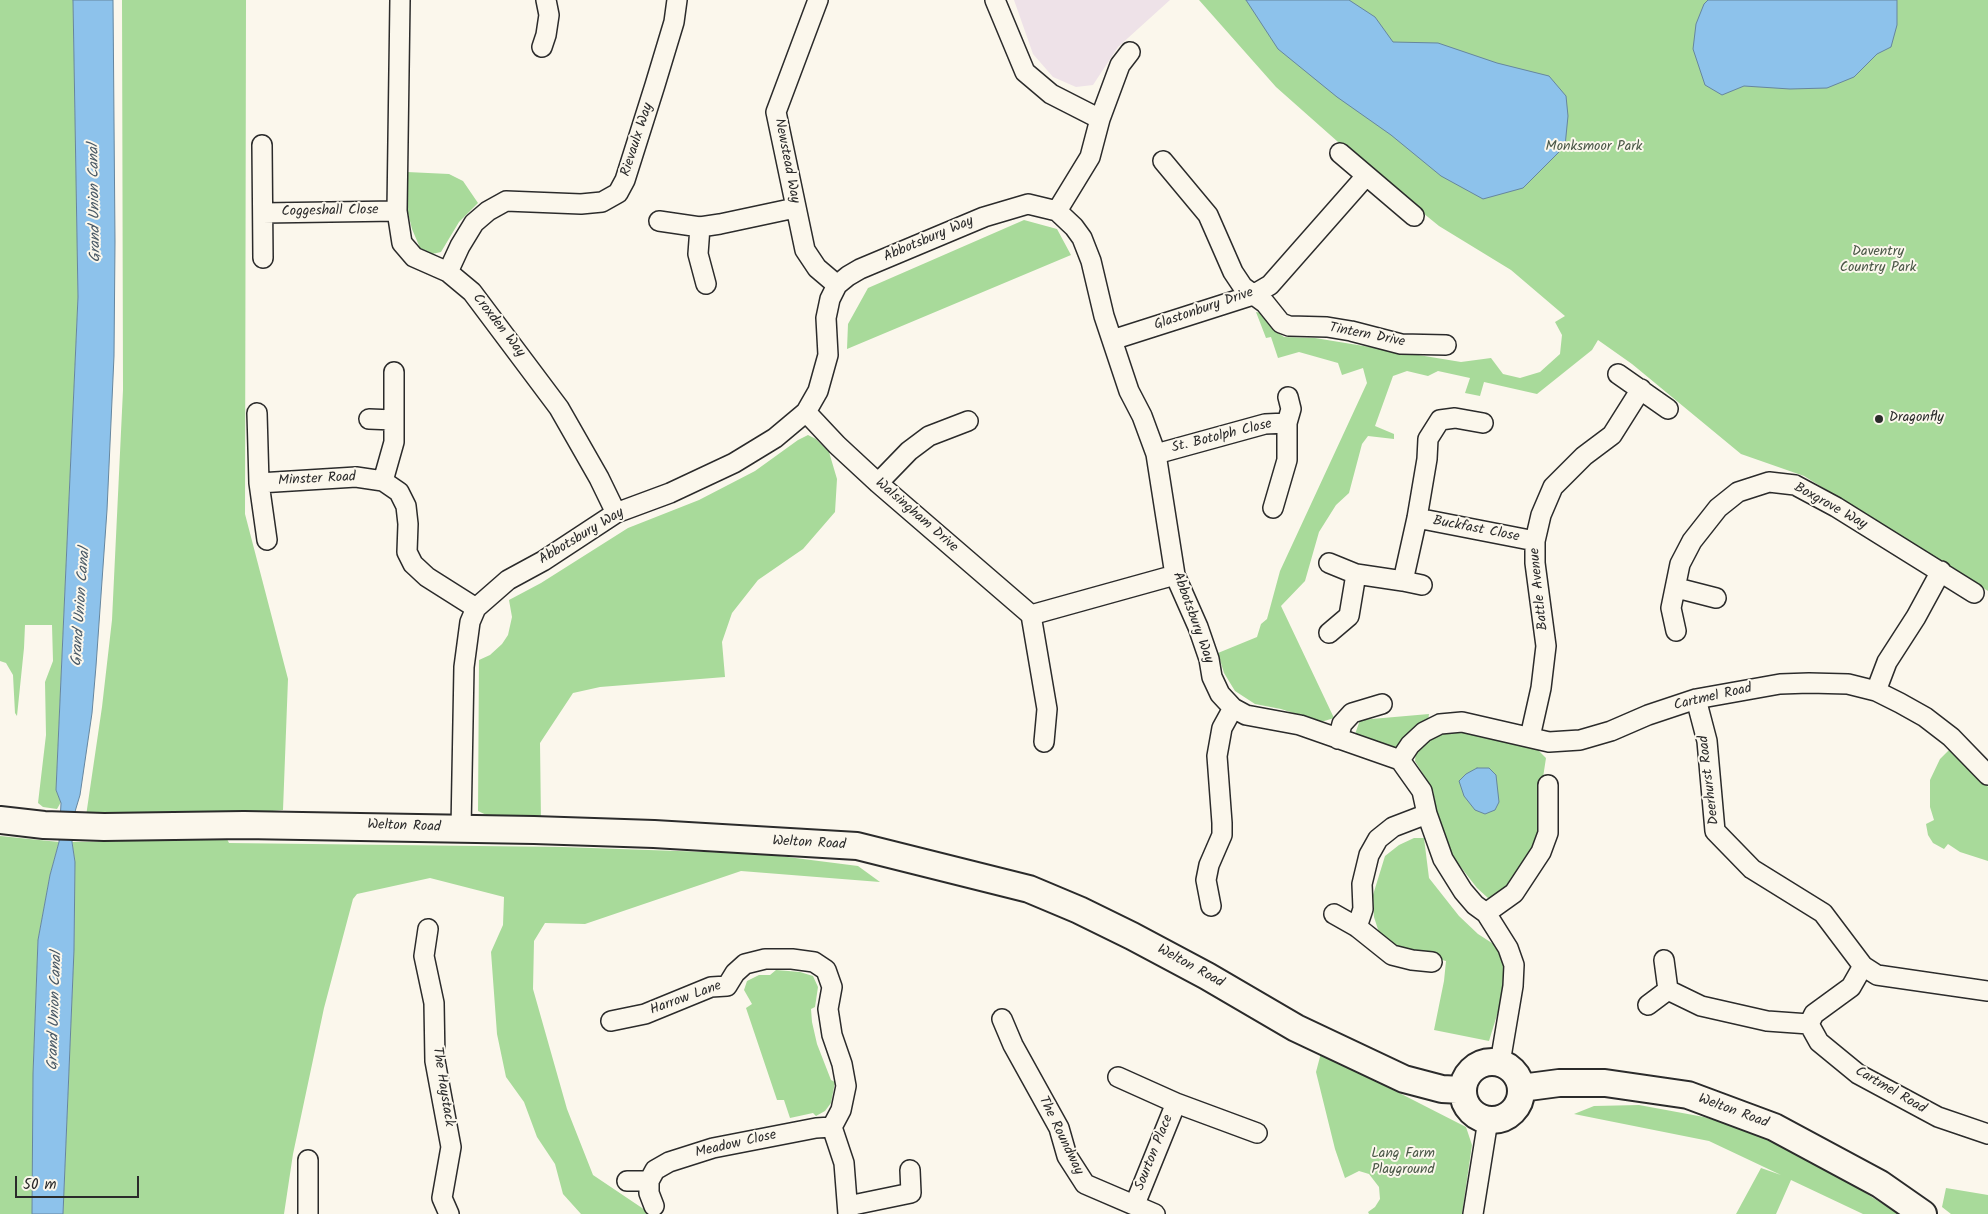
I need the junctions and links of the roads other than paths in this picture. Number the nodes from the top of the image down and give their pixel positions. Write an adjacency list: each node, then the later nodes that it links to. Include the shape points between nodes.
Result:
1 (400, 0): 14 (street, Croxden Way)
2 (546, 0): 6 (street, via 548,15)
3 (677, 0): 21 (street, Rievaulx Way, via 658,76 618,193 602,202 581,204 506,201 474,223)
4 (818, 0): 13 (street, Newstead Way, via 776,112)
5 (995, 0): 8 (street, via 1025,72 1051,94)
6 (542, 47)
7 (1130, 52): 8 (street, via 1120,65)
8 (1100, 119): 15 (street, via 1090,157)
9 (262, 145): 16 (street, Coggeshall Close)
10 (1340, 153): 12 (street)
11 (1163, 161): 24 (street, Tintern Drive, via 1208,215 1233,272)
12 (1366, 176): 17 (street); 24 (street, Glastonbury Drive, via 1270,285)
13 (795, 208): 19 (street); 23 (street, Newstead Way, via 805,250 816,268)
14 (396, 211): 16 (street, Coggeshall Close); 21 (street, Croxden Way, via 402,243 414,257)
15 (1057, 211): 23 (street, Abbotsbury Way, via 1028,204 984,217 860,269); 25 (street, Abbotsbury Way, via 1082,238)
16 (263, 213): 20 (street, Coggeshall Close)
17 (1414, 216)
18 (659, 221): 19 (street)
19 (700, 227): 22 (street, via 698,254)
20 (262, 258)
21 (448, 272): 44 (street, Croxden Way, via 472,292 560,408)
22 (706, 284)
23 (837, 285): 32 (street, Abbotsbury Way, via 830,298 826,318 828,355 818,391)
24 (1253, 295): 25 (street, Glastonbury Drive); 26 (street, Tintern Drive, via 1265,303 1281,323 1289,326 1335,329 1401,344)
25 (1112, 340): 39 (street, Abbotsbury Way, via 1129,391)
26 (1446, 345)
27 (394, 372): 35 (street)
28 (1618, 374): 29 (street)
29 (1641, 389): 31 (street); 47 (street, Battle Avenue, via 1612,435 1584,456 1553,487 1540,515)
30 (1288, 397): 37 (street, St. Botolph Close, via 1291,409)
31 (1668, 409)
32 (806, 412): 42 (street, Walsingham Drive); 44 (street, Abbotsbury Way, via 775,438 734,463)
33 (258, 413): 41 (street, Minster Road)
34 (369, 419): 35 (street)
35 (394, 420): 40 (street, via 394,442)
36 (968, 421): 42 (street, via 930,436 909,451)
37 (1288, 423): 39 (street, St. Botolph Close, via 1265,424); 43 (street, St. Botolph Close, via 1287,460)
38 (1483, 423): 45 (street, Buckfast Close, via 1455,418 1440,420 1428,439)
39 (1156, 454): 51 (street, Abbotsbury Way)
40 (384, 481): 41 (street, Minster Road, via 356,477); 57 (street, via 399,492 406,506 407,552 413,564 427,578)
41 (259, 483): 46 (street, Minster Road)
42 (878, 483): 58 (street, Walsingham Drive)
43 (1273, 508)
44 (616, 513): 57 (street, Abbotsbury Way, via 508,580)
45 (1417, 518): 47 (street, Buckfast Close); 52 (street, Buckfast Close)
46 (267, 540)
47 (1535, 541): 65 (street, Battle Avenue, via 1546,646)
48 (1329, 563): 50 (street)
49 (1941, 571): 54 (street, Boxgrove Way, via 1795,485 1770,482 1738,492 1718,508 1692,541 1680,564); 55 (street, Boxgrove Way); 61 (street, via 1887,662)
50 (1356, 574): 52 (street); 60 (street, via 1349,616)
51 (1175, 575): 58 (street); 64 (street, Abbotsbury Way, via 1198,626 1212,677 1220,694)
52 (1403, 581): 53 (street)
53 (1422, 585)
54 (1676, 588): 56 (street); 59 (street, Boxgrove Way, via 1671,608)
55 (1974, 593)
56 (1716, 598)
57 (476, 608): 73 (street, via 470,622 464,667)
58 (1031, 615): 67 (street, via 1047,710)
59 (1676, 631)
60 (1329, 633)
61 (1876, 691): 62 (street, Cartmel Road, via 1848,684 1780,684); 69 (street, Cartmel Road, via 1925,717 1951,737)
62 (1696, 699): 65 (street, Cartmel Road, via 1580,740 1549,742); 81 (street, Deerhurst Road, via 1706,741 1715,831 1752,869 1823,913)
63 (1382, 704): 66 (street, via 1352,713 1342,724)
64 (1233, 708): 66 (street, via 1246,715 1300,725); 74 (street, via 1222,728 1217,756 1222,835 1206,880)
65 (1530, 737): 68 (street, Cartmel Road, via 1462,722 1440,724 1424,732)
66 (1338, 739): 68 (street)
67 (1044, 742)
68 (1400, 760): 71 (street, via 1422,791)
69 (1988, 775)
70 (1548, 785): 75 (street, via 1548,833 1541,852 1514,893)
71 (1427, 814): 75 (street, via 1443,859 1463,891); 77 (street, via 1393,827 1378,839 1369,855 1362,884 1363,909)
72 (0, 820): 73 (street, Welton Road, via 104,827 244,825)
73 (461, 829): 91 (street, Welton Road, via 654,834 857,846 1029,890 1080,910 1132,936 1296,1028 1404,1079 1442,1089)
74 (1211, 906)
75 (1486, 913): 88 (street, via 1508,948 1514,965)
76 (1334, 914): 77 (street)
77 (1357, 927): 80 (street, via 1392,954)
78 (428, 929): 105 (street, The Haystack, via 424,956 434,1003 435,1061 451,1147 442,1198)
79 (1664, 960): 82 (street)
80 (1432, 962)
81 (1863, 966): 83 (street, Deerhurst Road, via 1877,975); 87 (street, via 1850,988 1814,1014)
82 (1668, 990): 84 (street); 87 (street, via 1701,1006 1767,1022)
83 (1988, 991)
84 (1648, 1005)
85 (999, 1014): 101 (street, The Roundway, via 1059,1128 1068,1156 1084,1184)
86 (611, 1021): 94 (street, Harrow Lane, via 645,1014 711,987 727,986 745,964 765,959 814,962 826,970 832,987 828,1010 846,1086 841,1110)
87 (1809, 1024): 96 (street, Cartmel Road, via 1819,1042 1858,1074 1938,1118)
88 (1500, 1063): 90 (street, via 1514,1072); 91 (street, via 1474,1067)
89 (1118, 1077): 92 (street, Sourton Place)
90 (1521, 1088): 93 (street, via 1516,1108 1504,1117); 108 (street, Welton Road, via 1559,1083 1605,1083 1688,1095 1774,1127 1880,1184)
91 (1462, 1090): 93 (street, via 1469,1110)
92 (1176, 1103): 95 (street, Sourton Place); 101 (street, Sourton Place)
93 (1488, 1120): 107 (street)
94 (832, 1127): 100 (street, Meadow Close, via 713,1148 669,1162 656,1170); 103 (street, via 844,1163)
95 (1257, 1133)
96 (1988, 1134)
97 (308, 1160): 104 (street)
98 (910, 1170): 103 (street, via 911,1193)
99 (627, 1181): 100 (street)
100 (649, 1181): 102 (street)
101 (1135, 1204): 106 (street, The Roundway)
102 (654, 1206)
103 (848, 1210)
104 (308, 1214)
105 (449, 1214)
106 (1155, 1214)
107 (1473, 1214)
108 (1923, 1214)

